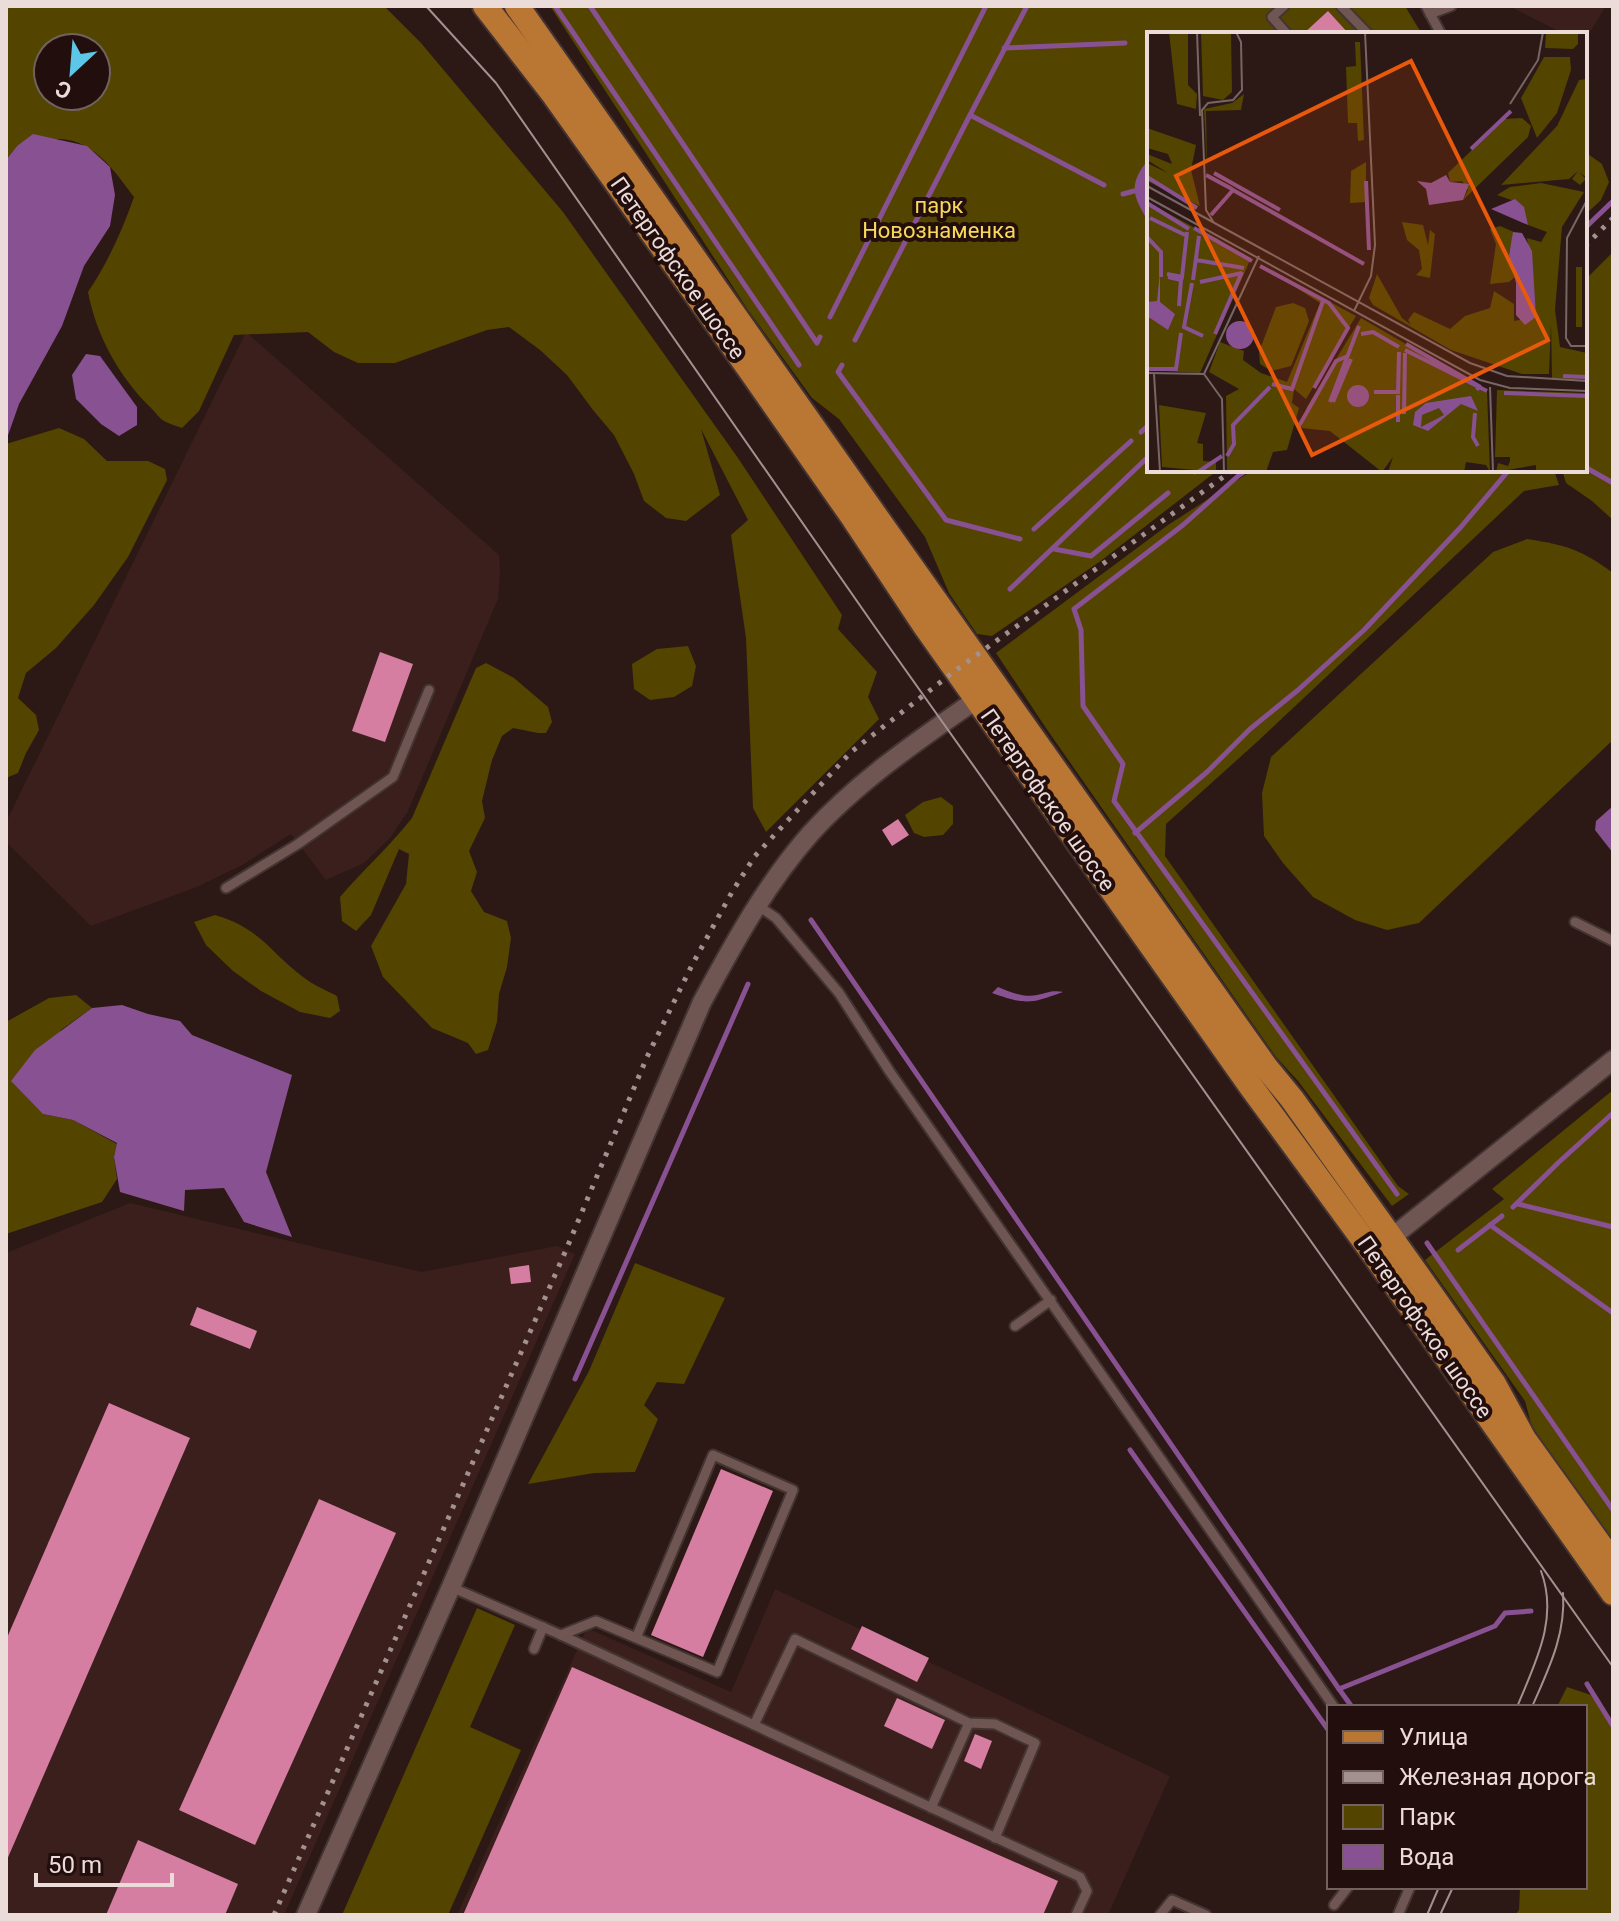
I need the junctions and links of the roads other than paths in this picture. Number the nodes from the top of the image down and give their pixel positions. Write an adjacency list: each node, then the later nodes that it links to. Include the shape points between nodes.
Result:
1 (485, 6): 11 (main road, Петергофское шоссе, via 750,370 925,626)
2 (1284, 6): 7 (lane, via 1272,17)
3 (1341, 6): 8 (lane)
4 (1451, 6): 6 (lane)
5 (522, 10): 11 (main road, Петергофское шоссе)
6 (1428, 10): 9 (lane)
7 (1285, 32)
8 (1366, 32)
9 (1440, 32)
10 (429, 690): 12 (lane, via 393,777)
11 (986, 693): 13 (street, via 837,807); 17 (main road, Петергофское шоссе); 18 (main road, Петергофское шоссе, via 1252,1088)
12 (226, 888)
13 (757, 905): 19 (lane, via 776,918 839,993); 22 (street, via 702,1002)
14 (1575, 922): 15 (lane)
15 (1613, 941)
16 (1613, 1060): 17 (street)
17 (1392, 1238): 18 (street); 21 (main road, Петергофское шоссе)
18 (1373, 1253): 23 (main road, Петергофское шоссе)
19 (1051, 1300): 20 (lane); 28 (lane)
20 (1015, 1326)
21 (1613, 1563)
22 (451, 1587): 24 (lane); 36 (street)
23 (1613, 1593)
24 (543, 1627): 25 (lane); 27 (lane)
25 (561, 1635): 26 (lane, via 596,1621); 30 (lane)
26 (636, 1638): 26 (lane, via 717,1672 793,1490 713,1455)
27 (534, 1649)
28 (1333, 1705)
29 (969, 1723): 30 (lane, via 795,1639); 31 (lane); 32 (lane, via 995,1724 1035,1743)
30 (754, 1725): 31 (lane)
31 (931, 1808): 32 (lane)
32 (995, 1838): 37 (lane, via 1080,1877 1087,1891)
33 (1346, 1889): 35 (lane)
34 (1409, 1889): 40 (lane)
35 (1334, 1905)
36 (306, 1915)
37 (1076, 1915)
38 (1160, 1915): 39 (lane, via 1172,1900)
39 (1206, 1915)
40 (1398, 1915)

